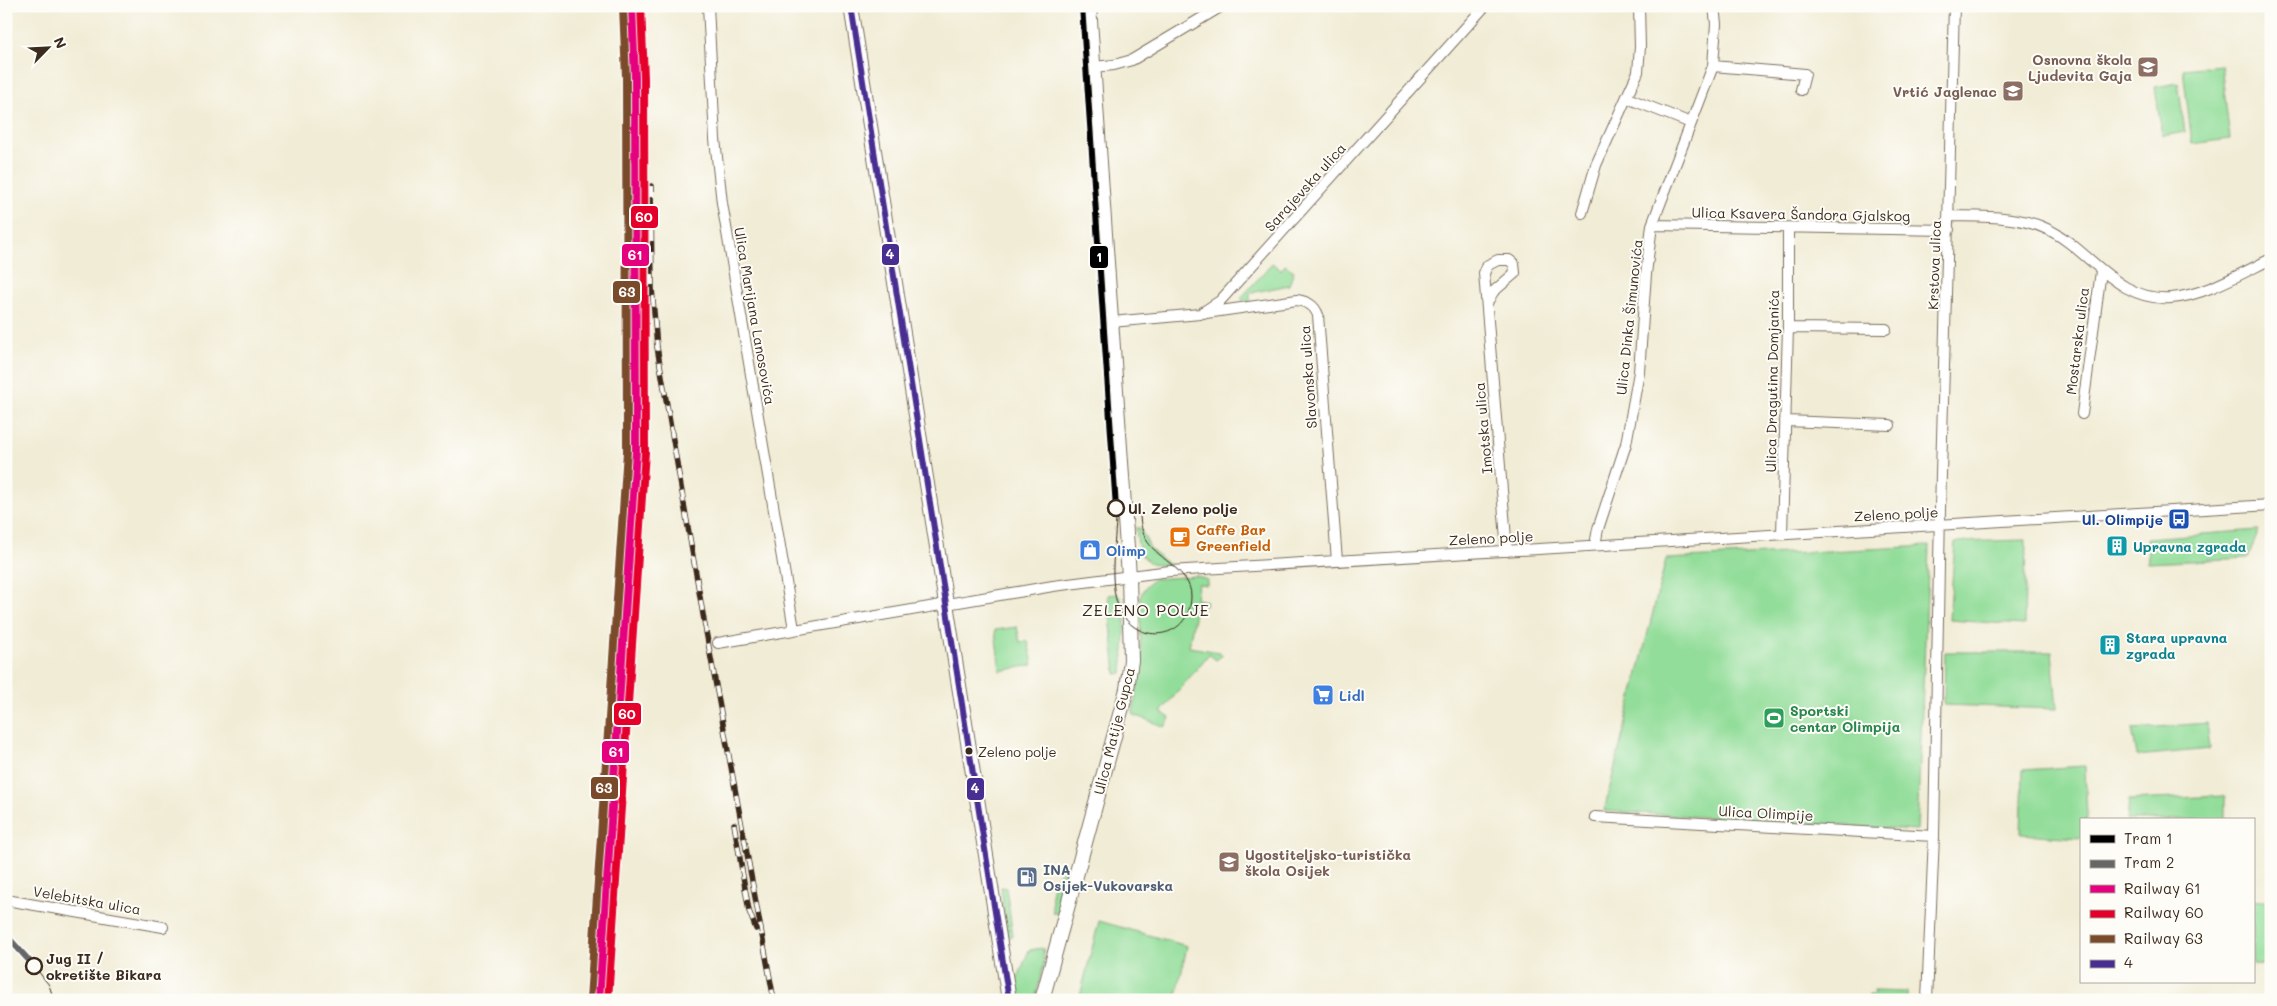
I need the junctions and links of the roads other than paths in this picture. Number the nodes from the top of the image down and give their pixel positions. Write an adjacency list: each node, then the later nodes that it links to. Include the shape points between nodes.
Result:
1 (708, 6): 37 (street, Ulica Marijana Lanosovića, via 722,203)
2 (851, 6): 36 (main road)
3 (1088, 6): 10 (main road, Ulica Matije Gupca)
4 (1222, 6): 10 (street, via 1132,60 1114,66)
5 (1485, 6): 22 (street, Sarajevska ulica, via 1231,291)
6 (1639, 6): 12 (street, via 1638,72)
7 (1714, 6): 9 (street, Ulica Dinka Šimunovića)
8 (1954, 6): 15 (street, Krstova ulica)
9 (1713, 66): 11 (street, via 1804,74); 13 (street, Ulica Dinka Šimunovića)
10 (1093, 67): 23 (main road, Ulica Matije Gupca)
11 (1801, 90)
12 (1627, 98): 13 (street); 14 (street, via 1596,165)
13 (1691, 123): 16 (street, Ulica Dinka Šimunovića)
14 (1582, 213)
15 (1949, 216): 18 (street, Krstova ulica); 20 (street, Mostarska ulica, via 1996,218 2047,229)
16 (1652, 225): 17 (street, Ulica Ksavera Šandora Gjalskog); 32 (street, Ulica Dinka Šimunovića, via 1639,372 1626,444)
17 (1788, 228): 18 (street, Ulica Ksavera Šandora Gjalskog); 24 (street, Ulica Dragutina Domjanića)
18 (1949, 230): 30 (street, Krstova ulica)
19 (2271, 260): 20 (street, Mostarska ulica, via 2202,291 2172,298 2141,294)
20 (2101, 271): 26 (street, Mostarska ulica)
21 (1487, 303): 33 (street, Imotska ulica)
22 (1200, 314): 23 (street, Sarajevska ulica); 34 (street, Slavonska ulica, via 1297,300 1312,306 1318,315)
23 (1111, 322): 35 (main road, Ulica Matije Gupca)
24 (1788, 328): 25 (street); 27 (street, Ulica Dragutina Domjanića)
25 (1886, 329)
26 (2082, 414)
27 (1785, 421): 28 (street); 31 (street, Ulica Dragutina Domjanića)
28 (1890, 425)
29 (2271, 505): 30 (street, Zeleno polje)
30 (1940, 525): 31 (street, Zeleno polje); 40 (street)
31 (1782, 534): 32 (street, Zeleno polje)
32 (1595, 545): 33 (street, Zeleno polje)
33 (1507, 551): 34 (street, Zeleno polje)
34 (1337, 562): 35 (street, Zeleno polje)
35 (1129, 576): 36 (street, Zeleno polje); 44 (main road, Ulica Matije Gupca, via 1129,682)
36 (947, 602): 37 (street, Zeleno polje); 43 (main road)
37 (794, 629): 38 (street, Zeleno polje)
38 (718, 642)
39 (1596, 817): 40 (street, Ulica Olimpije)
40 (1934, 836): 45 (street)
41 (6, 900): 42 (street, Velebitska ulica)
42 (163, 927)
43 (1009, 1000)
44 (1042, 1000)
45 (1927, 1000)

